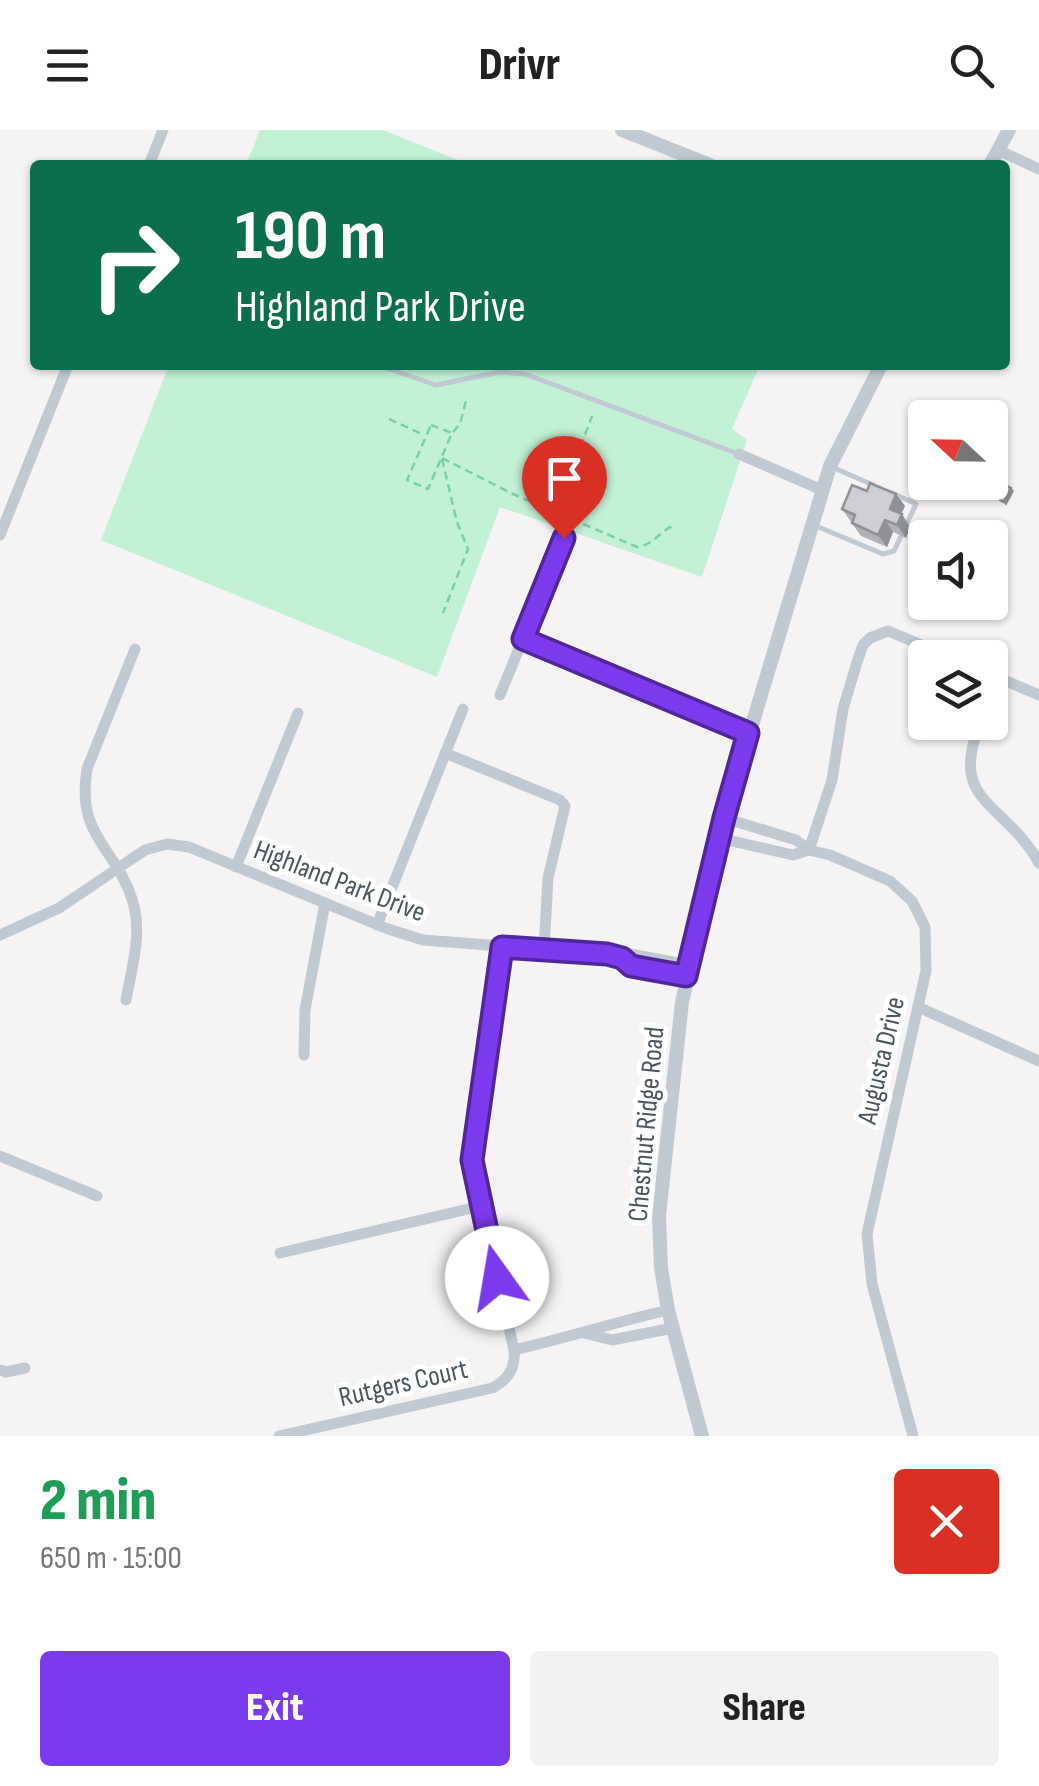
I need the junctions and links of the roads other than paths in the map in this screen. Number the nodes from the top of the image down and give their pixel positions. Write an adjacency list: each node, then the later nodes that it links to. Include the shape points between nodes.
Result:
1 (163, 130): 5 (street)
2 (622, 130): 6 (street)
3 (1009, 130): 4 (street)
4 (998, 150): 7 (street); 8 (street)
5 (151, 160)
6 (697, 160)
7 (993, 160)
8 (1039, 170)
9 (66, 370): 17 (street)
10 (392, 370): 12 (lane, via 436,385 500,372 525,374)
11 (878, 370): 13 (street, Chestnut Ridge Road)
12 (739, 454): 14 (street)
13 (830, 466): 14 (street, Chestnut Ridge Road); 16 (lane, via 916,504)
14 (822, 490): 15 (street, Chestnut Ridge Road)
15 (812, 524): 19 (lane, via 883,554 894,551); 28 (street, Chestnut Ridge Road)
16 (906, 525)
17 (0, 536)
18 (564, 536): 20 (street)
19 (901, 536)
20 (523, 639): 25 (street); 28 (street)
21 (912, 640): 33 (street, via 888,630 863,645)
22 (136, 650): 36 (street, via 84,786 92,831)
23 (1008, 681): 24 (street)
24 (1039, 694)
25 (500, 695)
26 (463, 709): 30 (street)
27 (298, 713): 35 (street)
28 (748, 733): 31 (street, Chestnut Ridge Road)
29 (975, 740): 34 (street, via 968,760 973,785 1016,828)
30 (445, 753): 38 (street); 41 (street, via 565,806 548,878)
31 (724, 818): 32 (street, Chestnut Ridge Road); 33 (street, Augusta Drive)
32 (719, 838): 33 (street, via 793,855); 42 (street, Chestnut Ridge Road)
33 (809, 850): 44 (street, Augusta Drive, via 878,874 912,901 928,941)
34 (1039, 863)
35 (236, 867): 36 (street, Highland Park Drive, via 166,844); 37 (street, Highland Park Drive)
36 (116, 869): 39 (street, Highland Park Drive, via 58,908); 43 (street, via 137,926)
37 (325, 903): 38 (street, Highland Park Drive); 45 (street, via 305,1010)
38 (378, 925): 40 (street, Highland Park Drive, via 423,940)
39 (0, 935)
40 (502, 947): 41 (street, Highland Park Drive); 49 (street, via 473,1142)
41 (544, 950): 42 (street, Highland Park Drive, via 630,954)
42 (688, 970): 51 (street, Chestnut Ridge Road, via 659,1216)
43 (126, 1000)
44 (918, 1007): 46 (street); 59 (street, Augusta Drive, via 866,1248)
45 (304, 1055)
46 (1039, 1061)
47 (0, 1156): 48 (street)
48 (97, 1196)
49 (480, 1206): 50 (street); 54 (street)
50 (280, 1253)
51 (668, 1310): 52 (street, Chestnut Ridge Road); 53 (street)
52 (673, 1328): 53 (street, via 612,1340); 58 (street, Chestnut Ridge Road)
53 (584, 1333): 54 (street)
54 (514, 1350): 57 (street, Rutgers Court, via 512,1369 492,1388)
55 (25, 1368): 56 (street)
56 (0, 1370)
57 (279, 1436)
58 (702, 1436)
59 (913, 1436)

